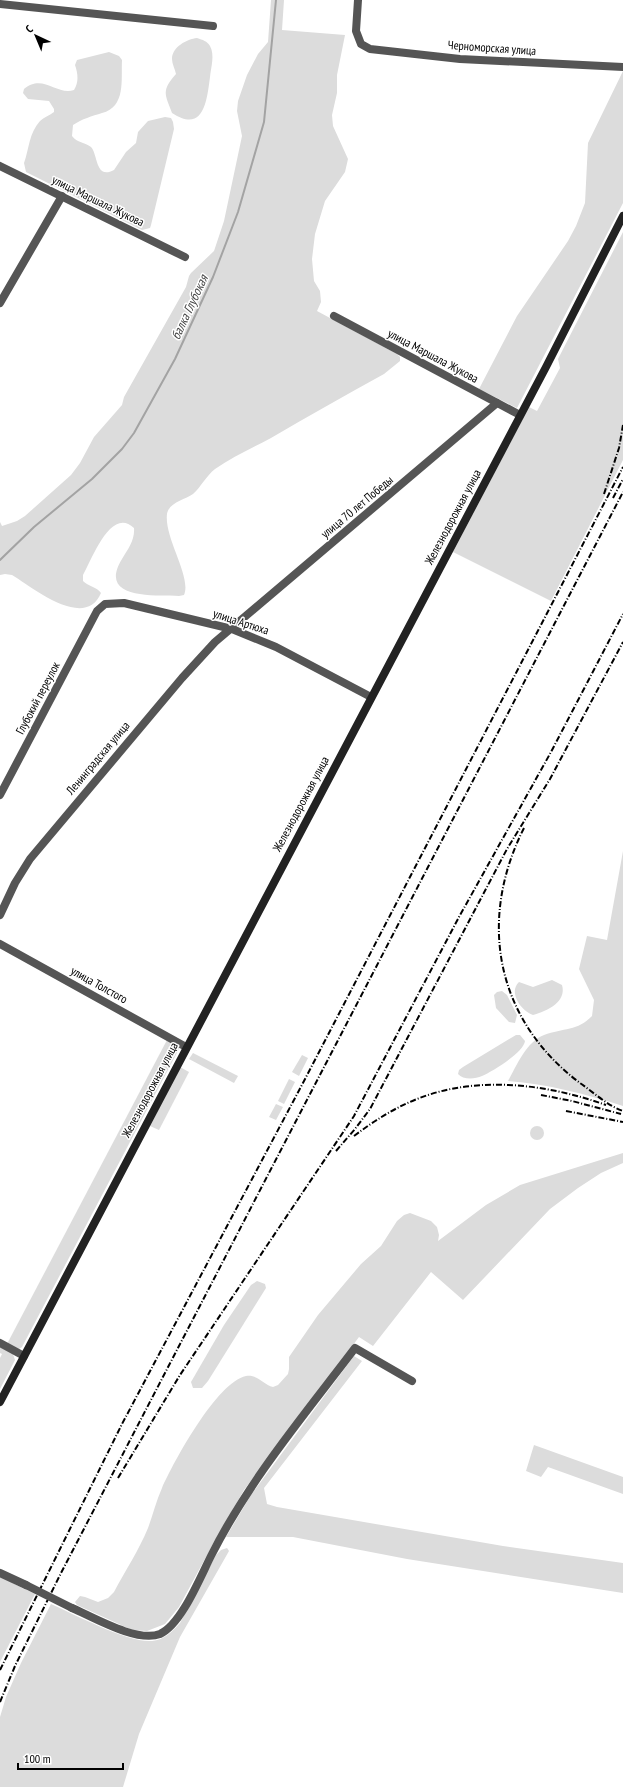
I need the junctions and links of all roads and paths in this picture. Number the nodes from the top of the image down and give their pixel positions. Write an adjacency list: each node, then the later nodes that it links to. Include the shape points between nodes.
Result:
1 (358, 0): 4 (street, Черноморская улица, via 356,31 361,44 370,49 460,59)
2 (0, 4): 3 (street)
3 (213, 26)
4 (623, 68)
5 (0, 166): 6 (street, улица Маршала Жукова)
6 (62, 196): 8 (street, улица Маршала Жукова); 9 (street)
7 (623, 216): 12 (main road, Железнодорожная улица)
8 (185, 257)
9 (0, 303)
10 (334, 316): 11 (street, улица Маршала Жукова)
11 (497, 403): 12 (street, улица Маршала Жукова); 14 (street, улица 70 лет Победы)
12 (520, 415): 15 (main road, Железнодорожная улица)
13 (97, 611): 14 (street, улица Артюха, via 104,604 124,603); 16 (street, Глубокий переулок)
14 (232, 629): 15 (street, улица Артюха, via 276,647); 17 (street, Ленинградская улица, via 215,642 182,678 45,841 14,883)
15 (372, 697): 19 (main road, Железнодорожная улица)
16 (0, 795)
17 (0, 915)
18 (0, 944): 19 (street, улица Толстого)
19 (186, 1047): 21 (main road, Железнодорожная улица)
20 (0, 1343): 21 (street)
21 (24, 1356): 23 (main road, Железнодорожная улица)
22 (412, 1381): 24 (street, bridge, via 355,1348 254,1482 218,1542 183,1610 166,1630 155,1635 135,1634 72,1608)
23 (0, 1402)
24 (0, 1572)

